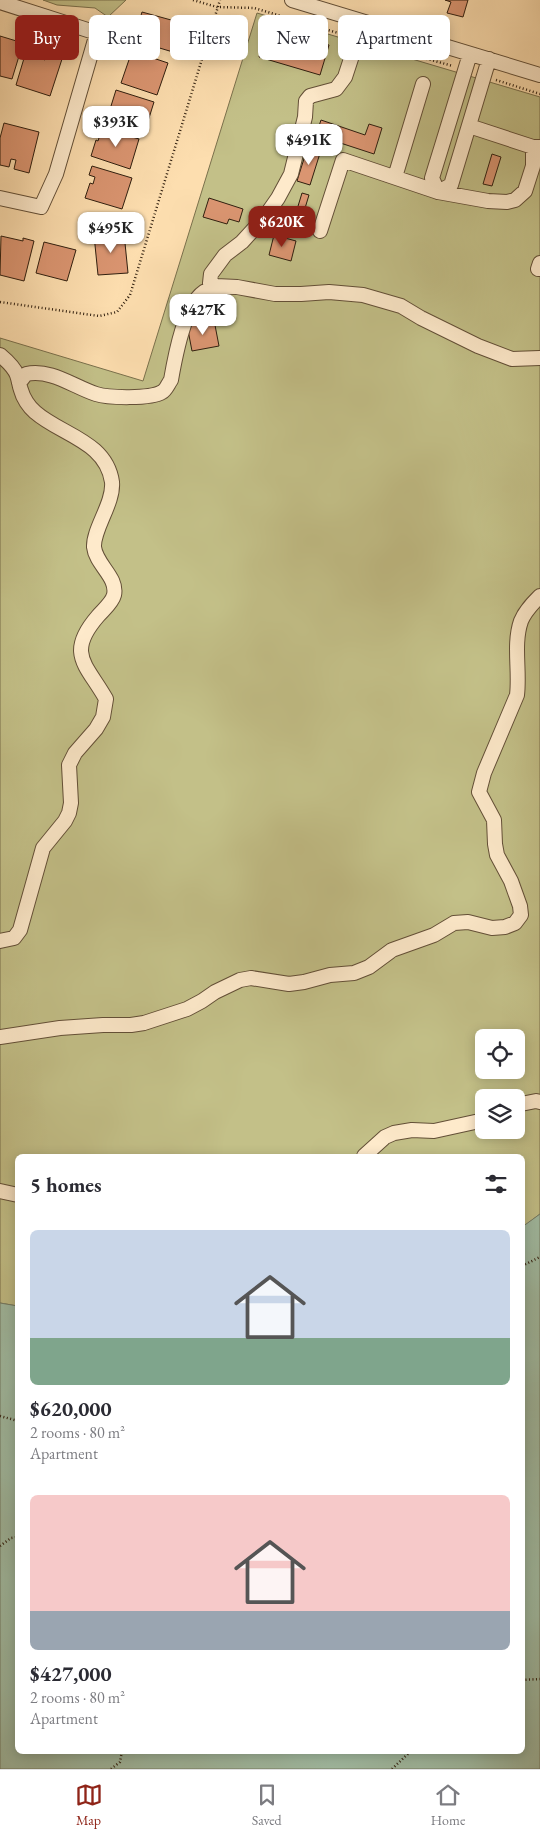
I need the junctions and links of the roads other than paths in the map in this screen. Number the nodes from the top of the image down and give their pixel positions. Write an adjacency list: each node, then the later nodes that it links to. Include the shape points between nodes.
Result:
1 (292, 0): 3 (street)
2 (0, 2): 14 (street, via 97,33 56,174 41,207)
3 (341, 15)
4 (450, 48): 5 (street)
5 (470, 54): 6 (street); 13 (street, via 432,178)
6 (488, 59): 8 (street); 10 (street)
7 (352, 60): 19 (street, via 346,77 336,88 310,96 306,101 292,174 264,218 242,242 225,254 211,274 210,283 275,294 328,292 363,295 401,306 478,346 512,359)
8 (540, 75)
9 (423, 84): 12 (street)
10 (469, 126): 11 (street); 13 (street, via 451,185)
11 (536, 147): 13 (street, via 530,179 525,191 515,200 507,202)
12 (395, 177): 13 (street); 15 (street, via 343,160)
13 (438, 192)
14 (0, 198)
15 (320, 230)
16 (540, 263): 17 (street)
17 (540, 269)
18 (0, 355): 20 (street, via 17,375)
19 (540, 358): 20 (street, via 517,362 505,359 363,296 277,296 218,288 202,294 185,318 171,380 161,393 126,397 97,395 63,378 32,373 26,374)
20 (19, 383): 22 (street, via 28,404 36,412 83,440 96,451 107,468 112,484 111,495 94,544 96,557 112,581 114,598 92,623 80,648 81,659 106,699 103,717 69,765 69,812 43,848 20,930 14,938)
21 (540, 596): 23 (street, via 521,620 516,655 517,695 479,792 494,820 497,855 520,906 521,915 516,923 492,928 468,922 454,923 434,935 392,950 368,967 354,972 289,984 251,978 240,980 187,1009 144,1023 60,1028)
22 (0, 941)
23 (0, 1037)
24 (540, 1102): 25 (street)
25 (525, 1103)
26 (475, 1122): 27 (street, via 442,1130 394,1133)
27 (366, 1154)
28 (0, 1191): 29 (street)
29 (15, 1194)

